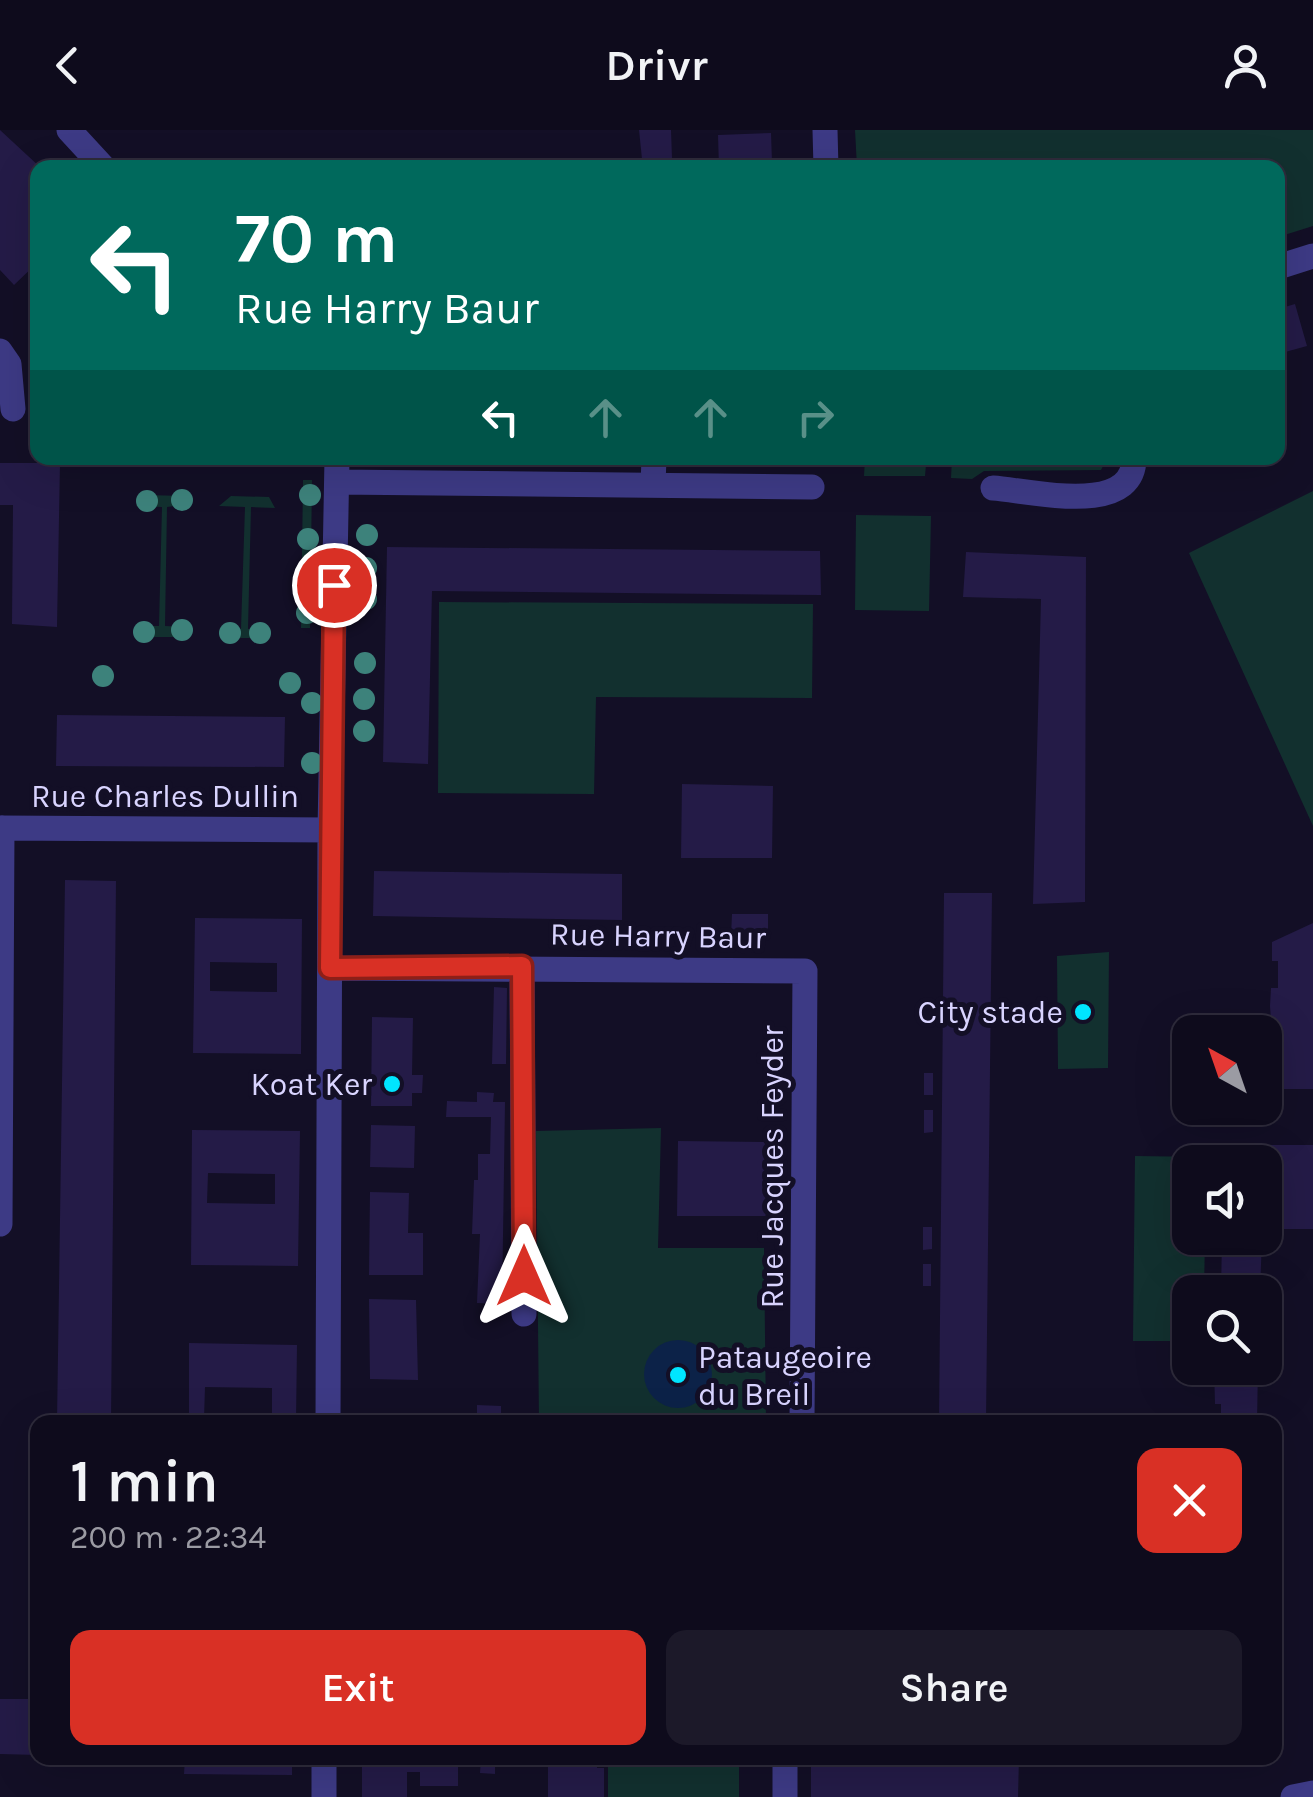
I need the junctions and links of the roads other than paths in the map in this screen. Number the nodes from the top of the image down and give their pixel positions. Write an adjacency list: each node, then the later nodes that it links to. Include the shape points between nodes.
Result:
1 (69, 130): 3 (street)
2 (824, 130): 4 (street)
3 (97, 160)
4 (826, 160)
5 (1313, 256): 6 (street)
6 (1285, 264)
7 (0, 350): 8 (street, via 10,364)
8 (17, 409)
9 (654, 465): 12 (street)
10 (1132, 465): 14 (street, via 1127,484 1104,496)
11 (336, 470): 12 (street); 16 (street)
12 (653, 485): 13 (street)
13 (812, 486)
14 (993, 488)
15 (1, 828): 16 (street, Rue Charles Dullin); 20 (street)
16 (330, 830): 18 (street)
17 (522, 966): 18 (street, Rue Harry Baur); 19 (street, Rue Harry Baur); 21 (street)
18 (330, 968): 22 (street)
19 (805, 971): 23 (street, Rue Jacques Feyder)
20 (0, 1224)
21 (524, 1314)
22 (328, 1415)
23 (802, 1415)
24 (324, 1765): 27 (street)
25 (784, 1765): 28 (street)
26 (1313, 1793): 29 (street)
27 (324, 1797)
28 (784, 1797)
29 (1292, 1797)

